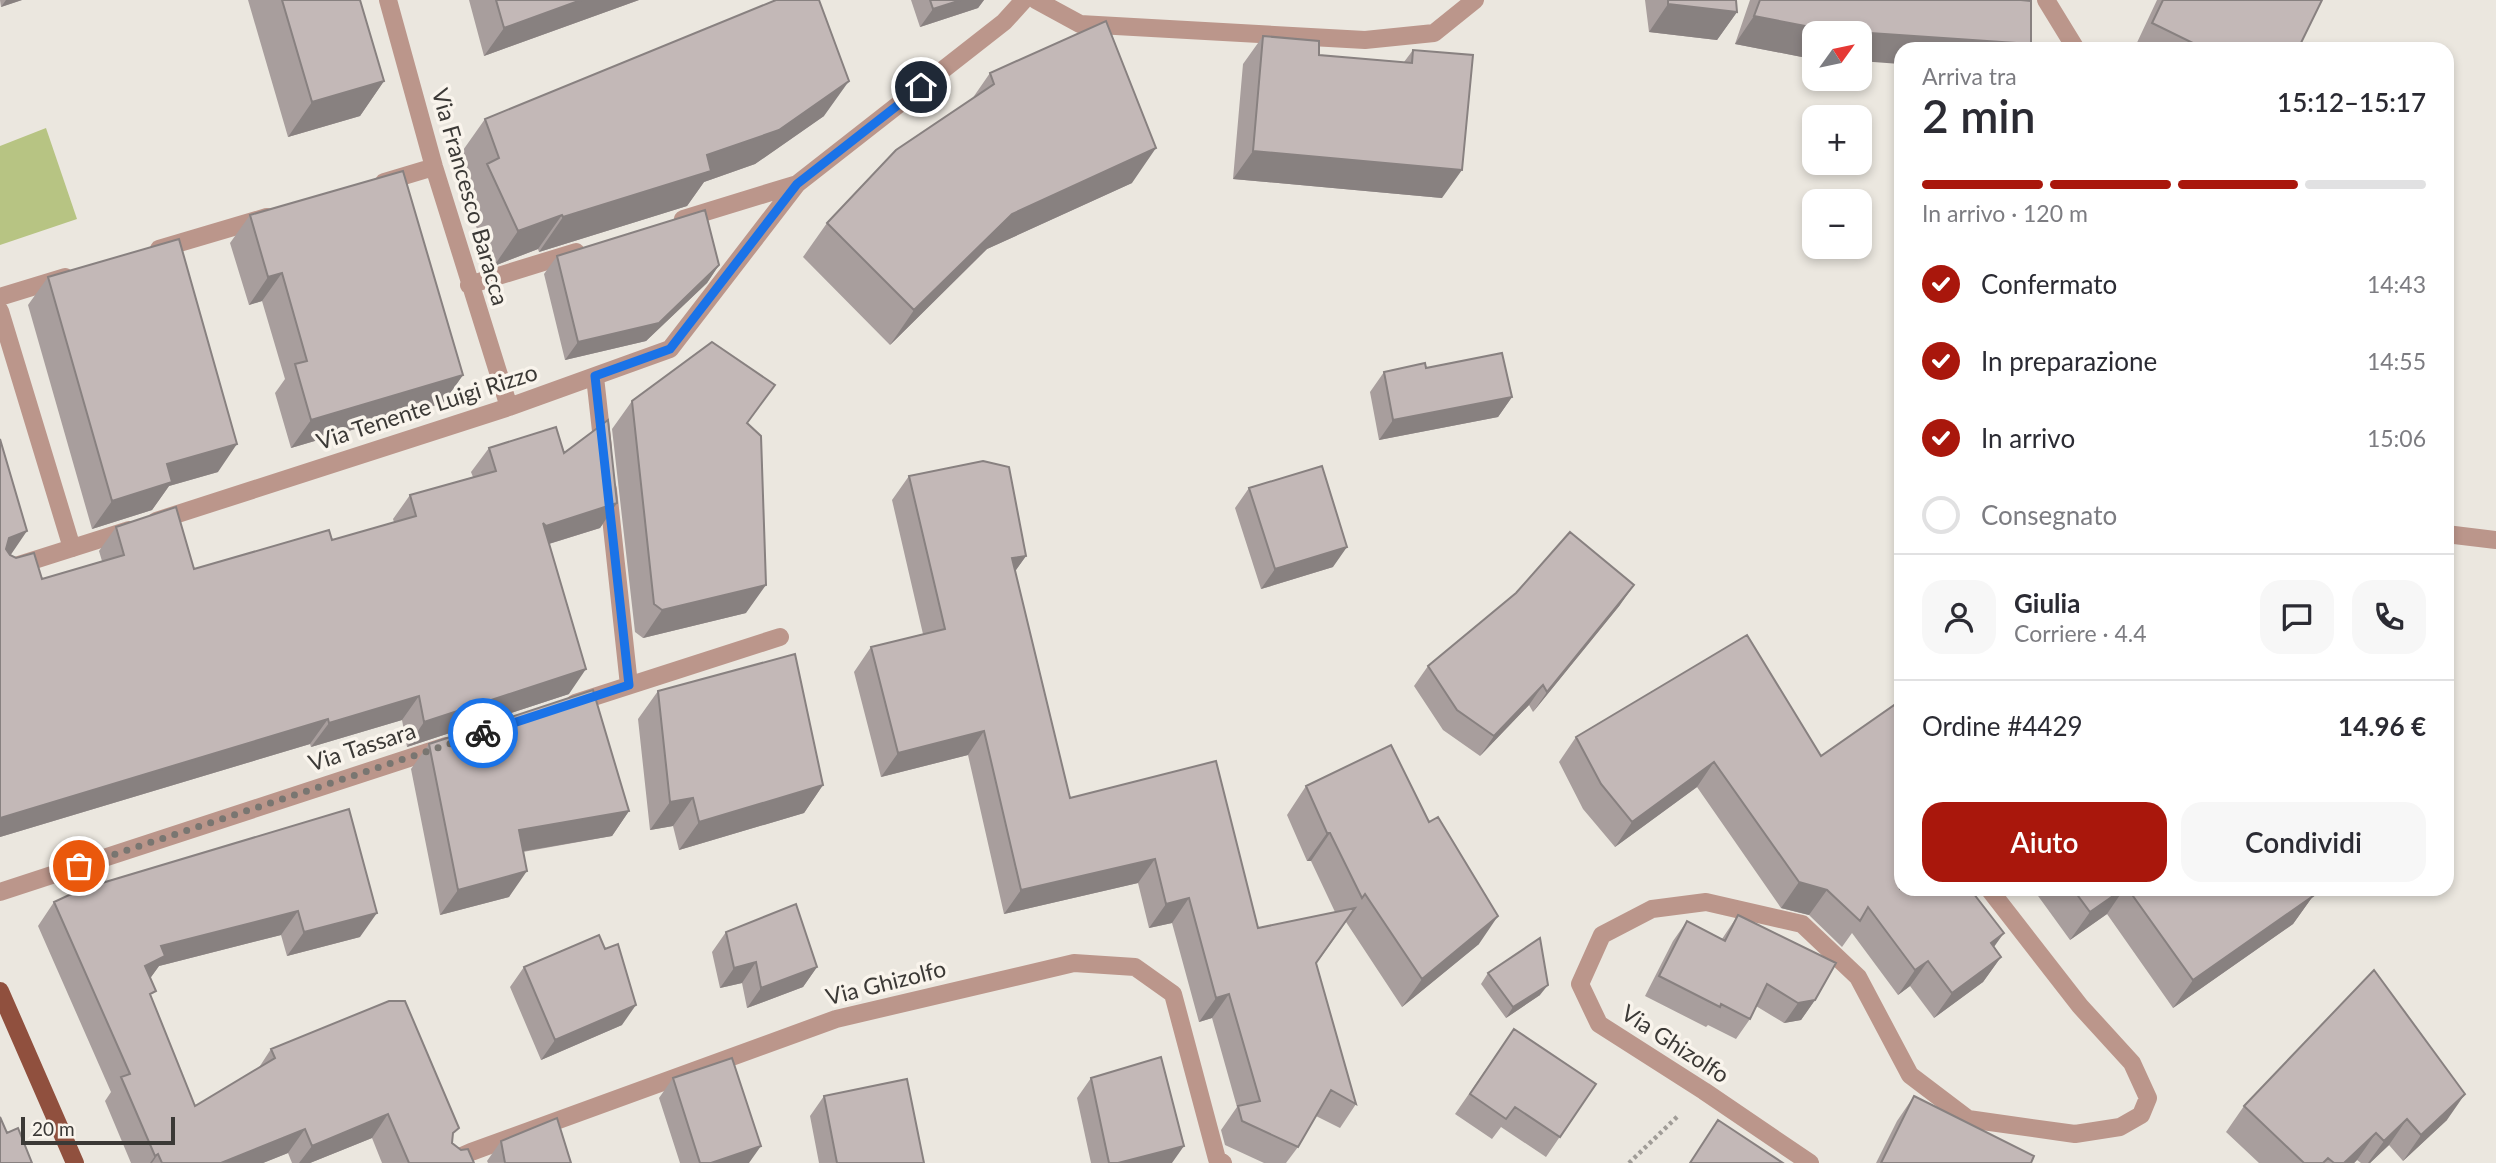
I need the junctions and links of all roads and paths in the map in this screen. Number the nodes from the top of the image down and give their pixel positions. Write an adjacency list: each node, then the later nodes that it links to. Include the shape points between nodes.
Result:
1 (388, 0): 7 (street, Via Francesco Baracca)
2 (1024, 0): 8 (street, Via Tenente Luigi Rizzo, via 1004,22)
3 (1036, 0): 4 (street, via 1080,24 1365,40 1434,33)
4 (1475, 0)
5 (2046, 0): 6 (street)
6 (2073, 42)
7 (434, 167): 9 (street); 15 (street, Via Francesco Baracca)
8 (797, 184): 11 (street, Via Tenente Luigi Rizzo); 18 (street, Via Tenente Luigi Rizzo, via 670,349)
9 (373, 185)
10 (282, 212): 13 (street)
11 (666, 225)
12 (587, 249): 15 (street)
13 (140, 254)
14 (76, 274): 16 (street)
15 (470, 285): 19 (street, Via Francesco Baracca)
16 (0, 297)
17 (0, 311): 22 (street)
18 (595, 376): 19 (street, Via Tenente Luigi Rizzo); 25 (street)
19 (509, 407): 22 (street, Via Tenente Luigi Rizzo)
20 (2454, 535): 21 (street)
21 (2496, 540)
22 (72, 548): 23 (street, Via Tenente Luigi Rizzo)
23 (0, 571)
24 (780, 637): 25 (street)
25 (629, 685): 26 (street)
26 (564, 707)
27 (459, 741): 28 (street, Via Tassara)
28 (0, 892)
29 (1994, 896): 31 (street, Via Ghizolfo, via 2080,1006 2132,1063 2148,1098 2141,1115 2120,1127 2075,1134 1968,1119 1910,1075 1858,977 1802,924 1706,902 1652,909 1602,935 1580,984 1599,1024)
30 (0, 991): 32 (main road)
31 (1704, 1091): 35 (path); 36 (street, Via Ghizolfo)
32 (75, 1163)
33 (446, 1163): 34 (street, Via Ghizolfo, via 836,1019 1074,963 1135,967 1172,994 1217,1159)
34 (1223, 1163)
35 (1629, 1163)
36 (1810, 1163)

